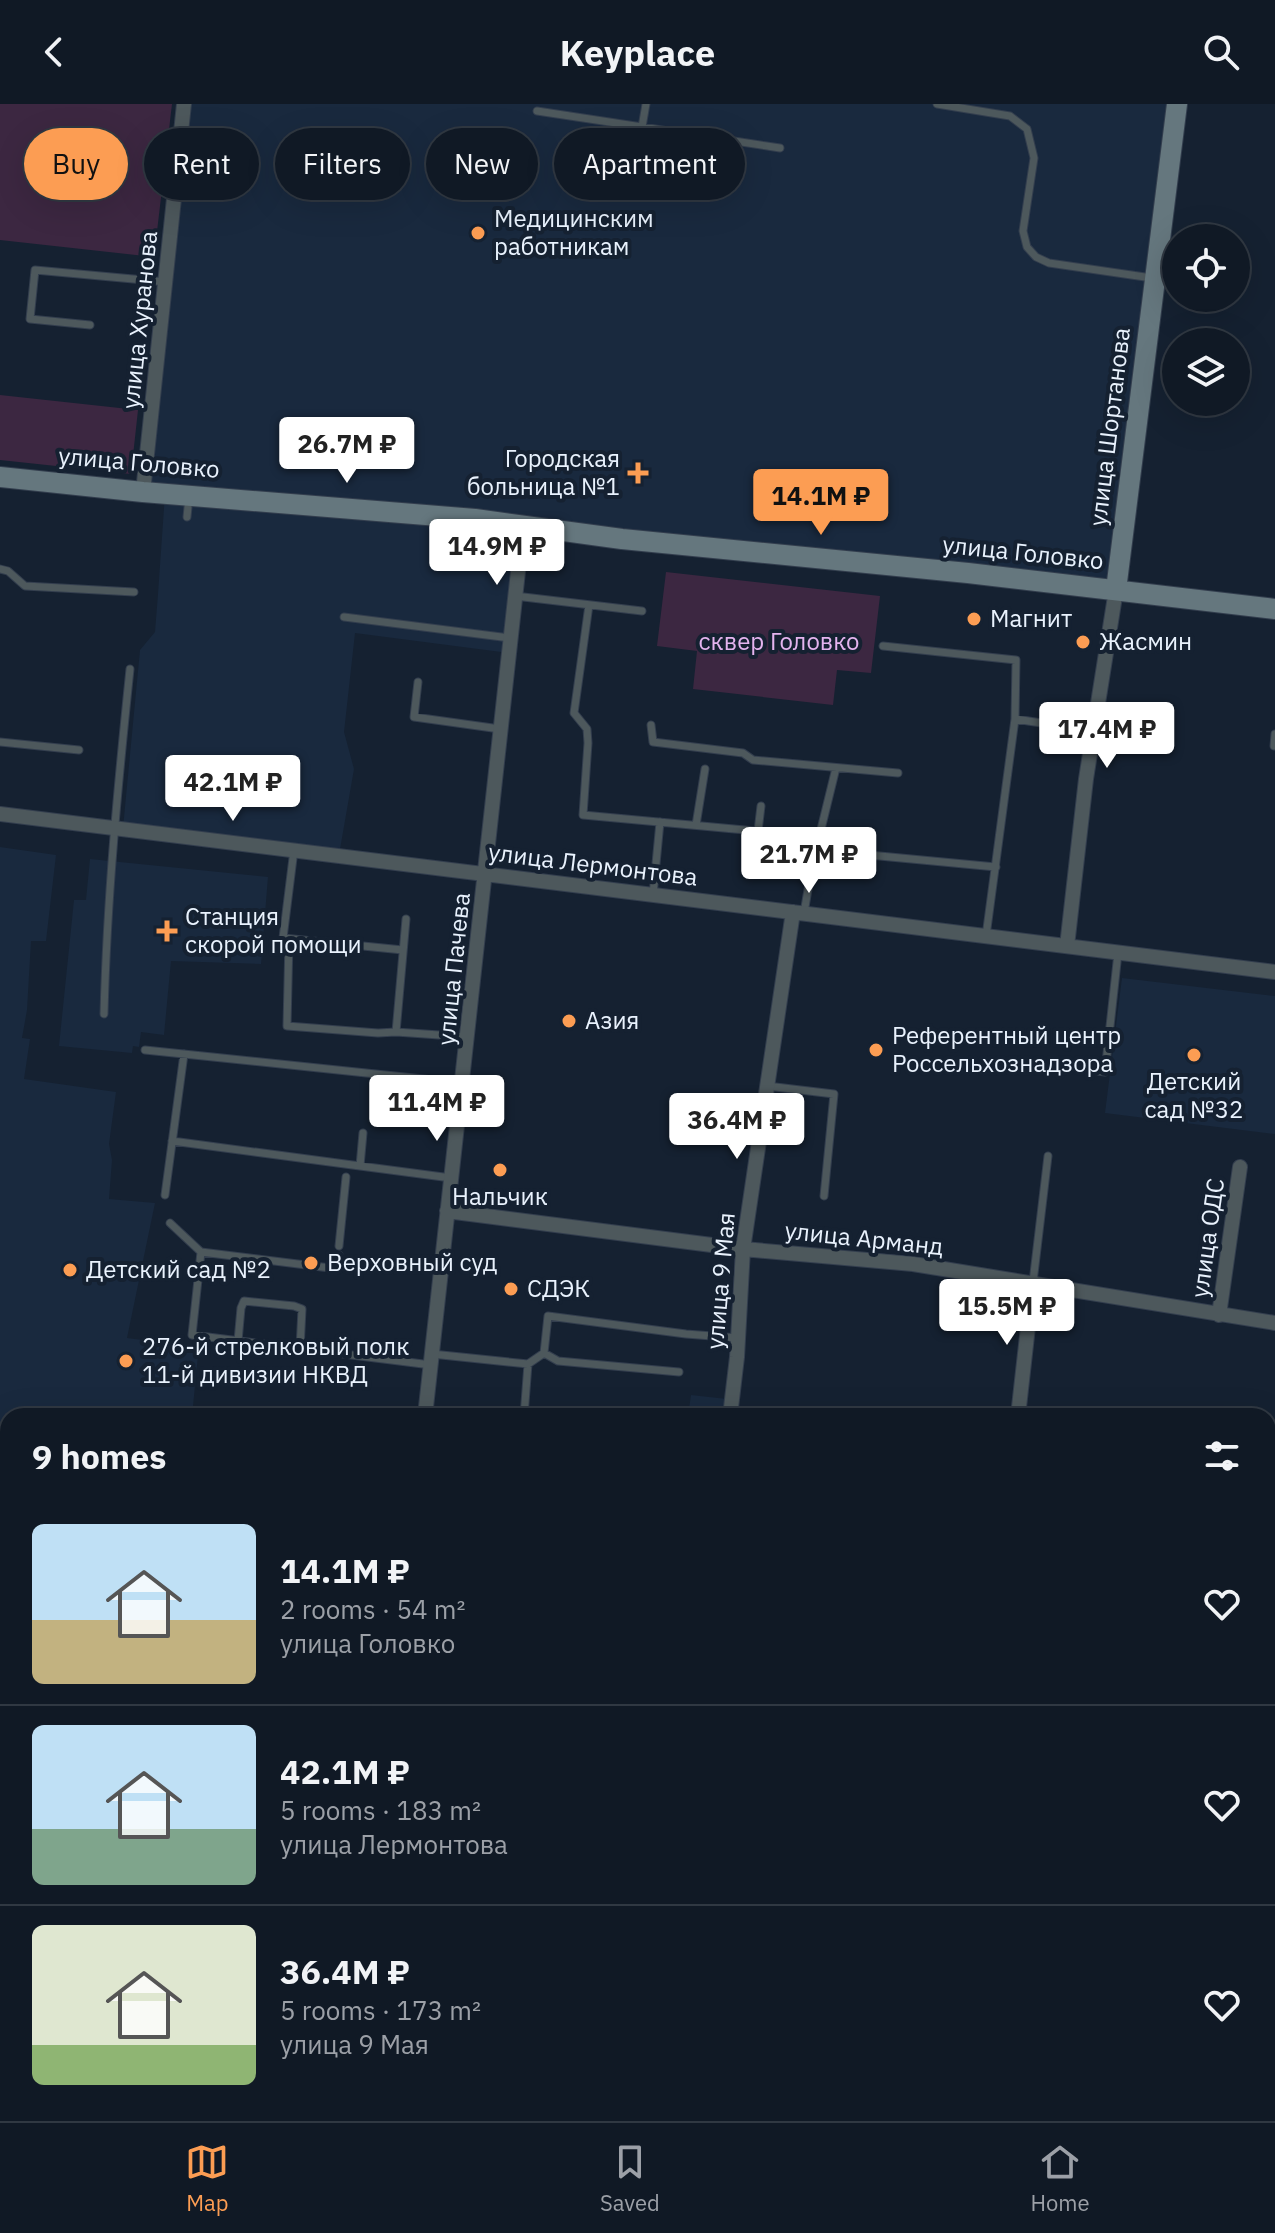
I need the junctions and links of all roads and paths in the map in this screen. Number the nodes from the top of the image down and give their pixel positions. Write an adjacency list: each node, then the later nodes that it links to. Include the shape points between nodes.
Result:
1 (184, 104): 9 (street, улица Хуранова)
2 (646, 104): 6 (lane)
3 (937, 104): 8 (lane, via 1010,116 1027,129 1034,158 1023,231 1036,257 1071,268)
4 (1177, 104): 8 (street, улица Шортанова)
5 (537, 111): 6 (lane)
6 (642, 127): 7 (lane)
7 (780, 148)
8 (1154, 278): 17 (street, улица Шортанова)
9 (166, 282): 10 (lane, via 35,270 30,319); 12 (street, улица Хуранова)
10 (90, 325)
11 (0, 477): 12 (street, улица Головко)
12 (143, 492): 13 (street, улица Головко)
13 (189, 495): 14 (lane); 15 (street, улица Головко)
14 (187, 517)
15 (523, 526): 17 (street, улица Головко); 19 (street, улица Пачева)
16 (0, 569): 18 (lane, via 25,586)
17 (1116, 590): 21 (street, улица Головко); 31 (street, улица Шортанова)
18 (134, 592)
19 (515, 596): 20 (lane); 24 (street, улица Пачева)
20 (589, 605): 22 (lane); 41 (lane, via 574,713 587,729 583,815)
21 (1275, 609)
22 (642, 611)
23 (344, 617): 24 (lane)
24 (510, 638): 30 (street, улица Пачева)
25 (883, 646): 28 (lane, via 1016,660)
26 (130, 669): 43 (lane)
27 (418, 682): 30 (lane, via 414,717)
28 (1015, 719): 31 (lane); 48 (lane)
29 (651, 725): 36 (lane, via 653,742)
30 (500, 729): 49 (street, улица Пачева)
31 (1094, 731): 55 (street, улица Шортанова)
32 (1275, 734): 34 (lane)
33 (0, 742): 35 (lane)
34 (1274, 746)
35 (79, 750)
36 (836, 768): 38 (lane); 47 (lane)
37 (705, 769): 42 (lane)
38 (898, 773)
39 (761, 806): 44 (lane)
40 (0, 814): 43 (street, улица Лермонтова)
41 (660, 822): 42 (lane); 50 (lane)
42 (696, 825): 44 (lane)
43 (113, 827): 46 (street, улица Лермонтова); 59 (lane)
44 (758, 831): 45 (lane)
45 (778, 833)
46 (294, 850): 49 (street, улица Лермонтова); 54 (lane, via 283,938)
47 (816, 850): 48 (lane); 51 (lane)
48 (996, 867): 53 (lane)
49 (486, 874): 50 (street, улица Лермонтова); 61 (street, улица Пачева)
50 (653, 895): 51 (street, улица Лермонтова)
51 (799, 913): 53 (street, улица Лермонтова); 66 (street, улица 9 Мая)
52 (406, 919): 56 (lane)
53 (986, 936): 55 (street, улица Лермонтова)
54 (289, 939): 56 (lane); 60 (lane, via 287,1026)
55 (1067, 946): 57 (street, улица Лермонтова)
56 (403, 950): 60 (lane)
57 (1118, 953): 58 (street, улица Лермонтова); 64 (lane, via 1105,1072)
58 (1275, 972)
59 (104, 1014)
60 (396, 1032): 61 (lane)
61 (469, 1037): 65 (street, улица Пачева)
62 (145, 1050): 63 (lane)
63 (184, 1054): 65 (lane); 68 (lane)
64 (1051, 1065)
65 (464, 1083): 73 (street, улица Пачева)
66 (767, 1086): 75 (lane, via 834,1094); 78 (street, улица 9 Мая)
67 (363, 1133): 70 (lane)
68 (172, 1141): 70 (lane); 74 (lane)
69 (1048, 1156): 80 (lane)
70 (360, 1166): 73 (lane)
71 (1240, 1167): 81 (street, улица ОДС)
72 (346, 1177): 79 (lane, via 338,1269)
73 (451, 1178): 76 (street, улица Пачева)
74 (165, 1195)
75 (824, 1196)
76 (447, 1211): 78 (street, улица Арманд); 87 (street, улица Пачева)
77 (170, 1223): 79 (lane)
78 (743, 1249): 80 (street, улица Арманд, via 913,1264); 83 (street, улица 9 Мая)
79 (201, 1252): 84 (lane, via 192,1335)
80 (1033, 1282): 81 (street, улица Арманд); 93 (street)
81 (1219, 1315): 82 (street, улица Арманд)
82 (1275, 1323)
83 (738, 1338): 86 (lane, via 548,1316); 92 (street, улица 9 Мая)
84 (238, 1341): 85 (lane); 85 (lane, via 244,1301 294,1306 302,1309)
85 (300, 1349): 87 (lane)
86 (544, 1353): 88 (lane); 89 (lane, via 558,1361)
87 (431, 1360): 88 (lane); 90 (street, улица Пачева)
88 (528, 1364): 91 (lane)
89 (679, 1372)
90 (426, 1408)
91 (525, 1408)
92 (731, 1408)
93 (1019, 1408)

